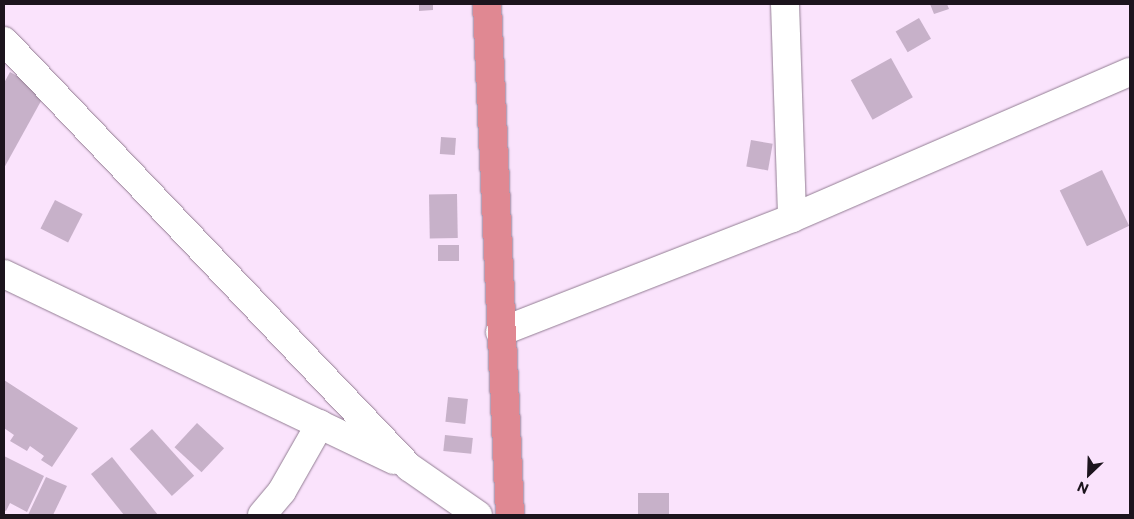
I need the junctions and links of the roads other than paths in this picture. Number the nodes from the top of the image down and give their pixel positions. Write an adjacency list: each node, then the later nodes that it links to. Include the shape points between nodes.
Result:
1 (486, 4): 7 (highway)
2 (784, 4): 5 (street)
3 (4, 41): 9 (street)
4 (1130, 72): 5 (street)
5 (792, 218): 7 (street)
6 (10, 285): 8 (street)
7 (500, 332): 12 (highway)
8 (320, 424): 9 (street); 10 (street, via 282,491)
9 (409, 467): 11 (street)
10 (262, 515)
11 (478, 515)
12 (510, 515)

